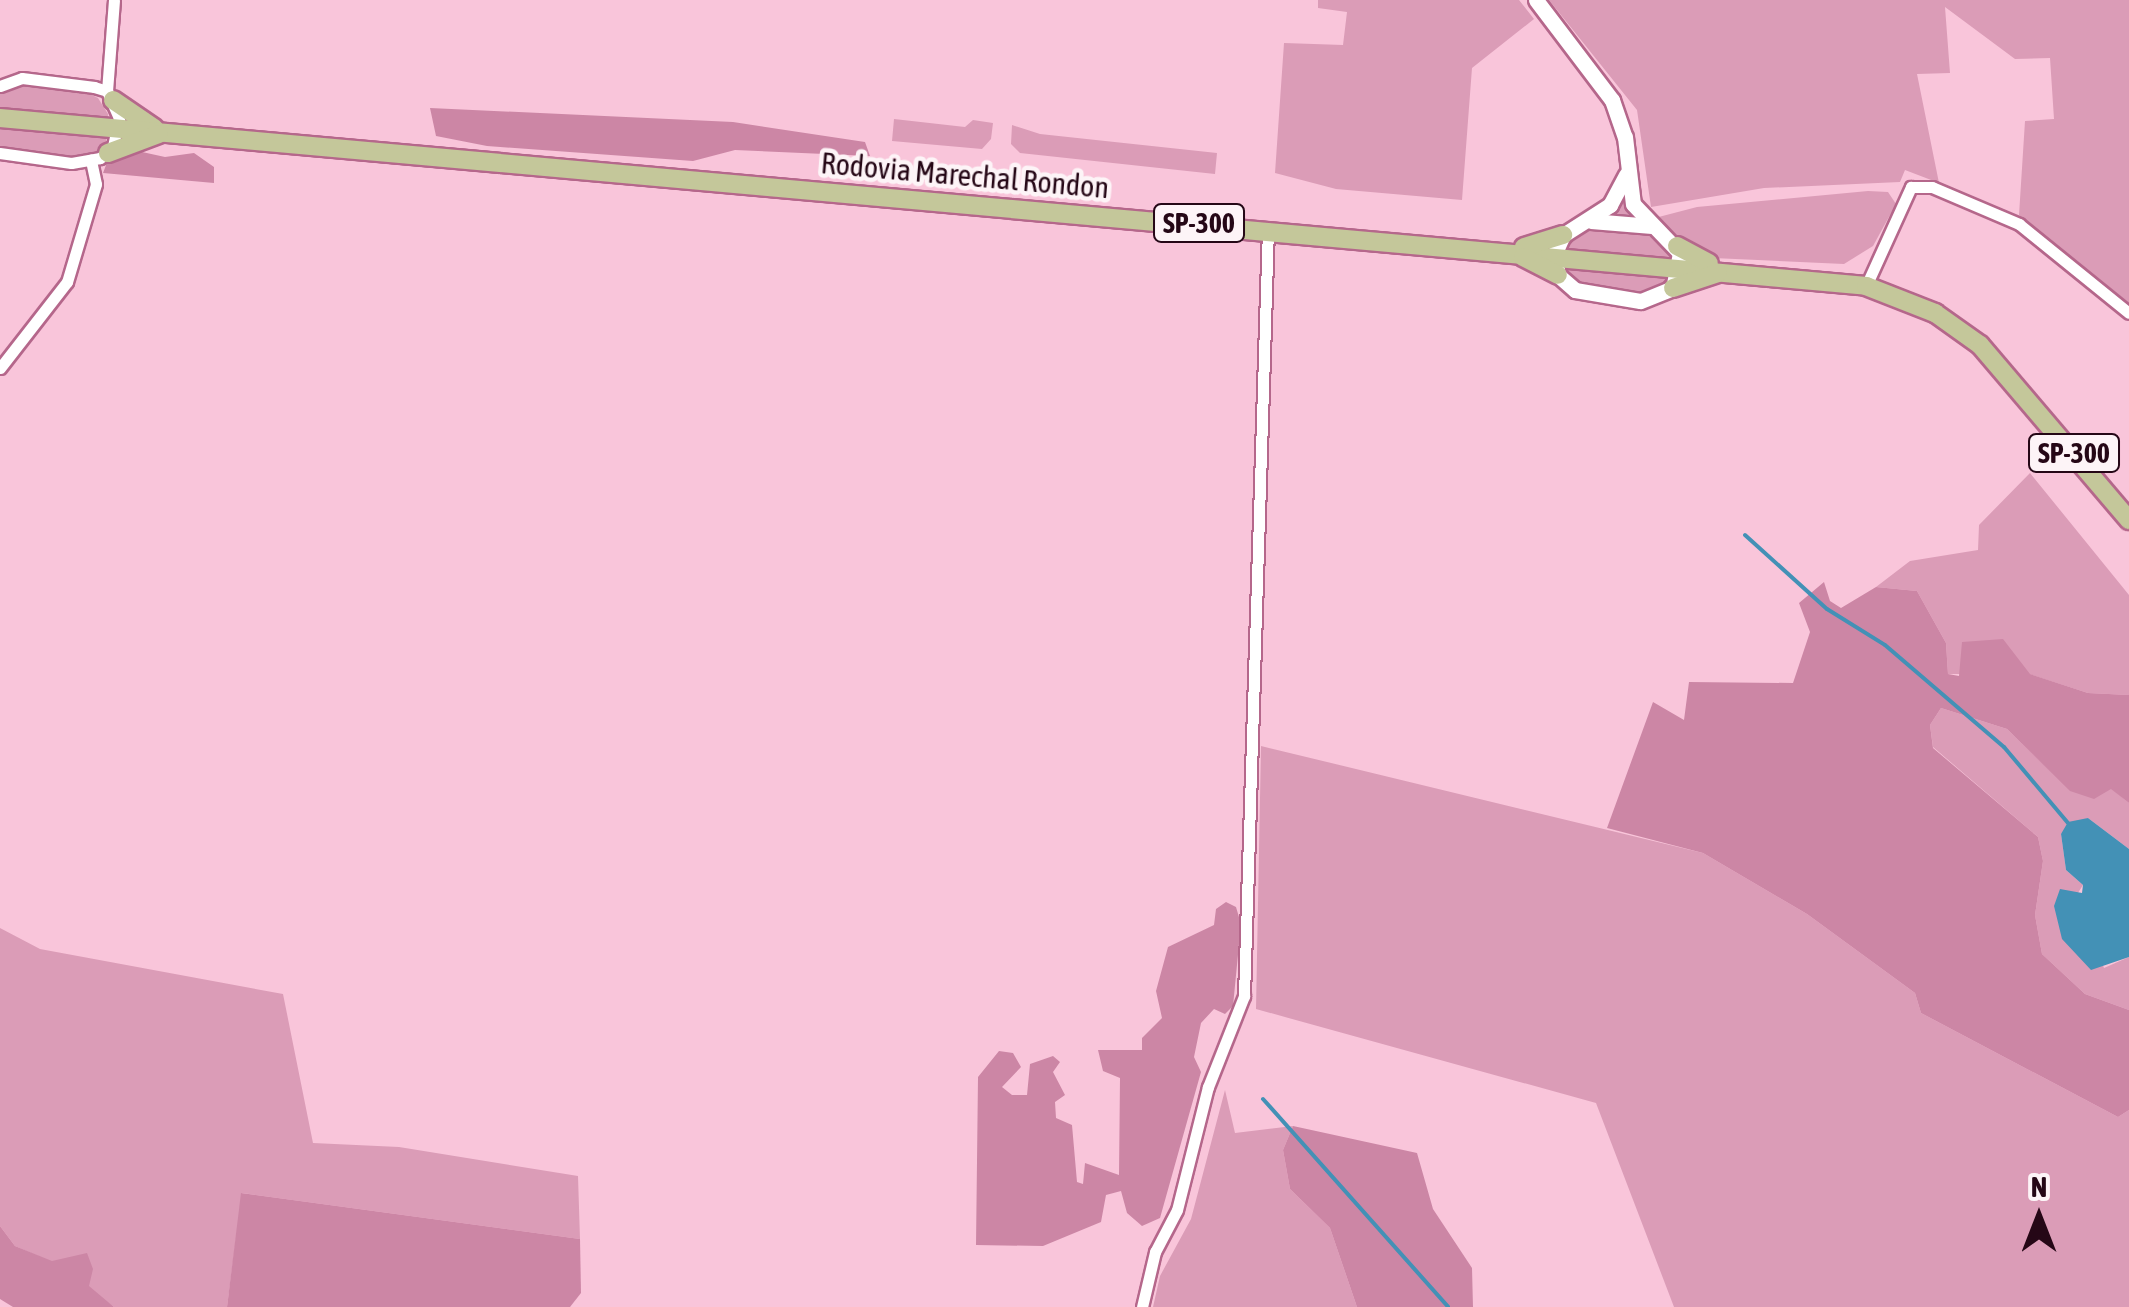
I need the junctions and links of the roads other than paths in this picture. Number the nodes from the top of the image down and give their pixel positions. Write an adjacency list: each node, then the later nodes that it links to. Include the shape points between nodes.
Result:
1 (114, 0): 4 (street)
2 (1536, 0): 10 (main road, via 1612,100 1625,137)
3 (0, 86): 4 (street, via 22,78)
4 (110, 96): 6 (street); 7 (main road)
5 (0, 118): 6 (main road, Rodovia Marechal Rondon / SP-300)
6 (118, 128): 7 (main road, Rodovia Marechal Rondon / SP-300); 9 (street)
7 (163, 132): 9 (main road); 13 (main road, Rodovia Marechal Rondon / SP-300)
8 (0, 152): 9 (street)
9 (100, 157): 24 (street, via 67,282)
10 (1626, 175): 11 (main road, via 1610,205); 12 (main road, via 1633,204)
11 (1586, 222): 12 (main road); 14 (main road)
12 (1654, 227): 15 (main road)
13 (1268, 230): 16 (main road, Rodovia Marechal Rondon / SP-300); 26 (street, via 1244,996 1208,1086 1178,1210 1156,1252)
14 (1562, 235): 16 (main road); 17 (main road)
15 (1677, 246): 18 (main road); 19 (main road)
16 (1508, 251): 17 (main road, Rodovia Marechal Rondon / SP-300); 20 (main road)
17 (1554, 255): 18 (main road, Rodovia Marechal Rondon / SP-300); 20 (main road)
18 (1682, 266): 19 (main road, Rodovia Marechal Rondon / SP-300); 22 (main road)
19 (1728, 270): 21 (main road, Rodovia Marechal Rondon / SP-300); 22 (main road)
20 (1558, 275): 22 (main road, via 1575,290 1604,299 1648,300)
21 (1866, 286): 23 (street, via 1911,187 1932,187 2019,224); 25 (main road, Rodovia Marechal Rondon / SP-300, via 1935,313 1980,345)
22 (1673, 288)
23 (2129, 313)
24 (0, 368)
25 (2129, 520)
26 (1142, 1307)

